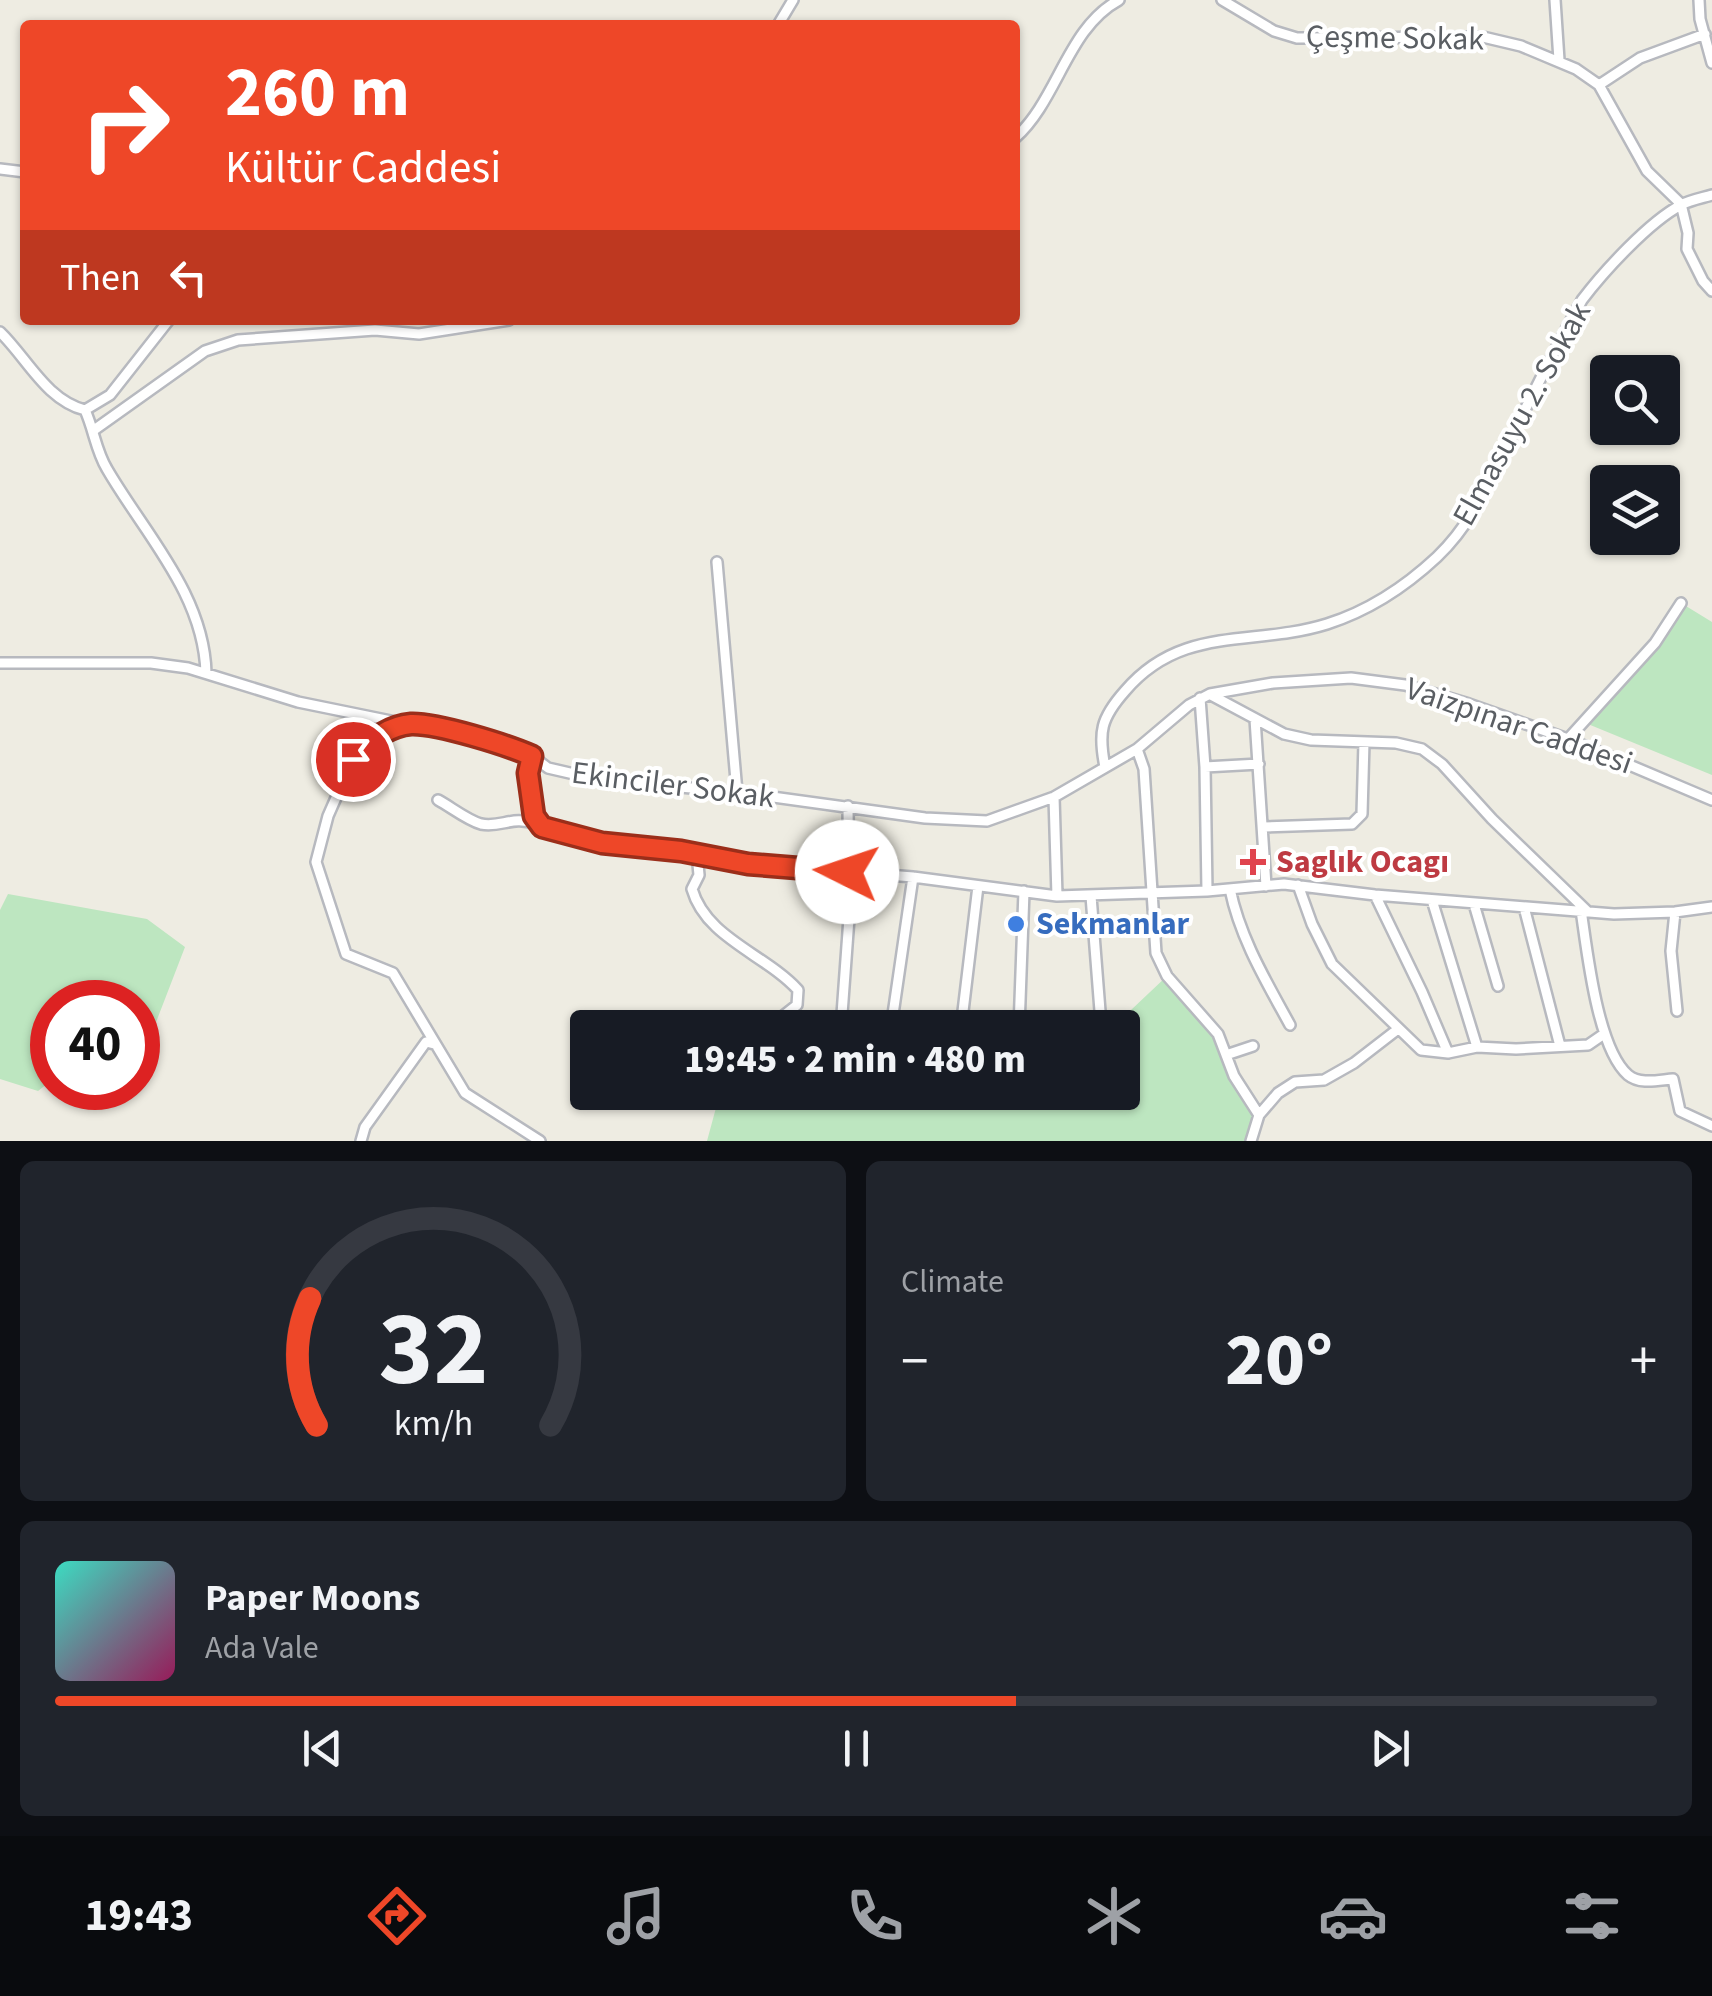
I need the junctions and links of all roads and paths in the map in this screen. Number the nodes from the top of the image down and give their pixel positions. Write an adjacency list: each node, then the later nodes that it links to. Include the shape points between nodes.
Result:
1 (1119, 0): 5 (street)
2 (1222, 0): 7 (street, Çeşme Sokak, via 1297,38 1484,38)
3 (1554, 0): 7 (street)
4 (1699, 0): 6 (street)
5 (1108, 3): 10 (street)
6 (1705, 34): 8 (street); 9 (street, via 1640,58)
7 (1559, 60): 9 (street, Çeşme Sokak)
8 (1712, 63)
9 (1599, 85): 12 (street, Çeşme Sokak, via 1646,171)
10 (1020, 133)
11 (1712, 195): 12 (street, Elmasuyu 2. Sokak)
12 (1681, 204): 13 (street, via 1687,249); 31 (street, Elmasuyu 2. Sokak, via 1624,252 1582,300 1474,513 1440,554 1387,595 1330,623 1197,643 1170,654 1128,686 1103,721)
13 (1712, 291)
14 (165, 325): 17 (street, via 110,394)
15 (477, 325): 18 (street, via 419,334 374,330 238,340 205,351)
16 (0, 332): 17 (street, via 41,380)
17 (85, 410): 18 (street)
18 (94, 430): 22 (street, via 105,466 176,578 202,641)
19 (717, 562): 33 (street)
20 (1681, 603): 26 (street)
21 (0, 663): 22 (street, Ekinciler Sokak, via 151,663)
22 (206, 672): 25 (street, Ekinciler Sokak, via 298,702)
23 (1205, 696): 24 (street); 26 (street, Vaizpınar Caddesi, via 1318,679 1378,680); 28 (street, Vaizpınar Caddesi); 32 (street)
24 (1255, 718): 27 (street, via 1310,740); 30 (street)
25 (411, 724): 29 (street, Ekinciler Sokak); 70 (street, via 370,738 353,759 316,862 346,954 393,973)
26 (1568, 739): 36 (street, Vaizpınar Caddesi)
27 (1364, 742): 39 (street, via 1362,814 1352,824); 57 (street, via 1422,749 1442,764)
28 (1136, 748): 31 (street, Vaizpınar Caddesi); 49 (street, via 1144,768)
29 (532, 756): 33 (street, Ekinciler Sokak, via 548,768 600,780); 38 (street)
30 (1259, 764): 32 (street); 39 (street)
31 (1106, 767): 34 (street, Ekinciler Sokak)
32 (1205, 768): 48 (street)
33 (737, 792): 37 (street, Ekinciler Sokak)
34 (1054, 797): 37 (street, Ekinciler Sokak, via 987,821); 50 (street)
35 (438, 800): 38 (street, via 481,824 521,818)
36 (1712, 800)
37 (848, 806): 41 (street)
38 (536, 824): 40 (street, via 602,843)
39 (1264, 827): 45 (street)
40 (697, 854): 41 (street); 60 (street, via 697,907 722,933 782,972 798,990)
41 (847, 872): 42 (street); 61 (street)
42 (913, 878): 44 (street); 62 (street)
43 (1298, 885): 45 (street); 52 (street); 68 (street, via 1332,964)
44 (978, 886): 47 (street); 63 (street)
45 (1266, 886): 46 (street)
46 (1230, 889): 48 (street); 67 (street, via 1256,964)
47 (1024, 890): 50 (street); 64 (street)
48 (1207, 890): 49 (street)
49 (1151, 892): 51 (street); 75 (street, via 1156,954)
50 (1057, 896): 51 (street)
51 (1091, 896): 65 (street)
52 (1375, 896): 53 (street); 74 (street)
53 (1432, 900): 54 (street); 73 (street)
54 (1474, 904): 55 (street); 59 (street)
55 (1524, 907): 57 (street); 72 (street)
56 (1712, 907): 58 (street)
57 (1585, 912): 58 (street); 69 (street)
58 (1674, 912): 66 (street)
59 (1498, 986)
60 (790, 1010)
61 (842, 1010)
62 (894, 1010)
63 (963, 1010)
64 (1020, 1010)
65 (1100, 1010)
66 (1677, 1011)
67 (1290, 1025)
68 (1398, 1029): 74 (street, via 1422,1050); 76 (street, via 1324,1080 1294,1082)
69 (1604, 1034): 72 (street, via 1588,1044); 77 (street, via 1626,1074 1639,1081 1673,1079 1680,1112)
70 (434, 1044): 78 (street, via 426,1042); 79 (street, via 465,1092)
71 (1253, 1046): 75 (street)
72 (1560, 1046): 73 (street)
73 (1477, 1047): 74 (street)
74 (1448, 1053)
75 (1226, 1054): 76 (street)
76 (1259, 1115): 80 (street)
77 (1712, 1126)
78 (361, 1141)
79 (540, 1141)
80 (1250, 1141)

